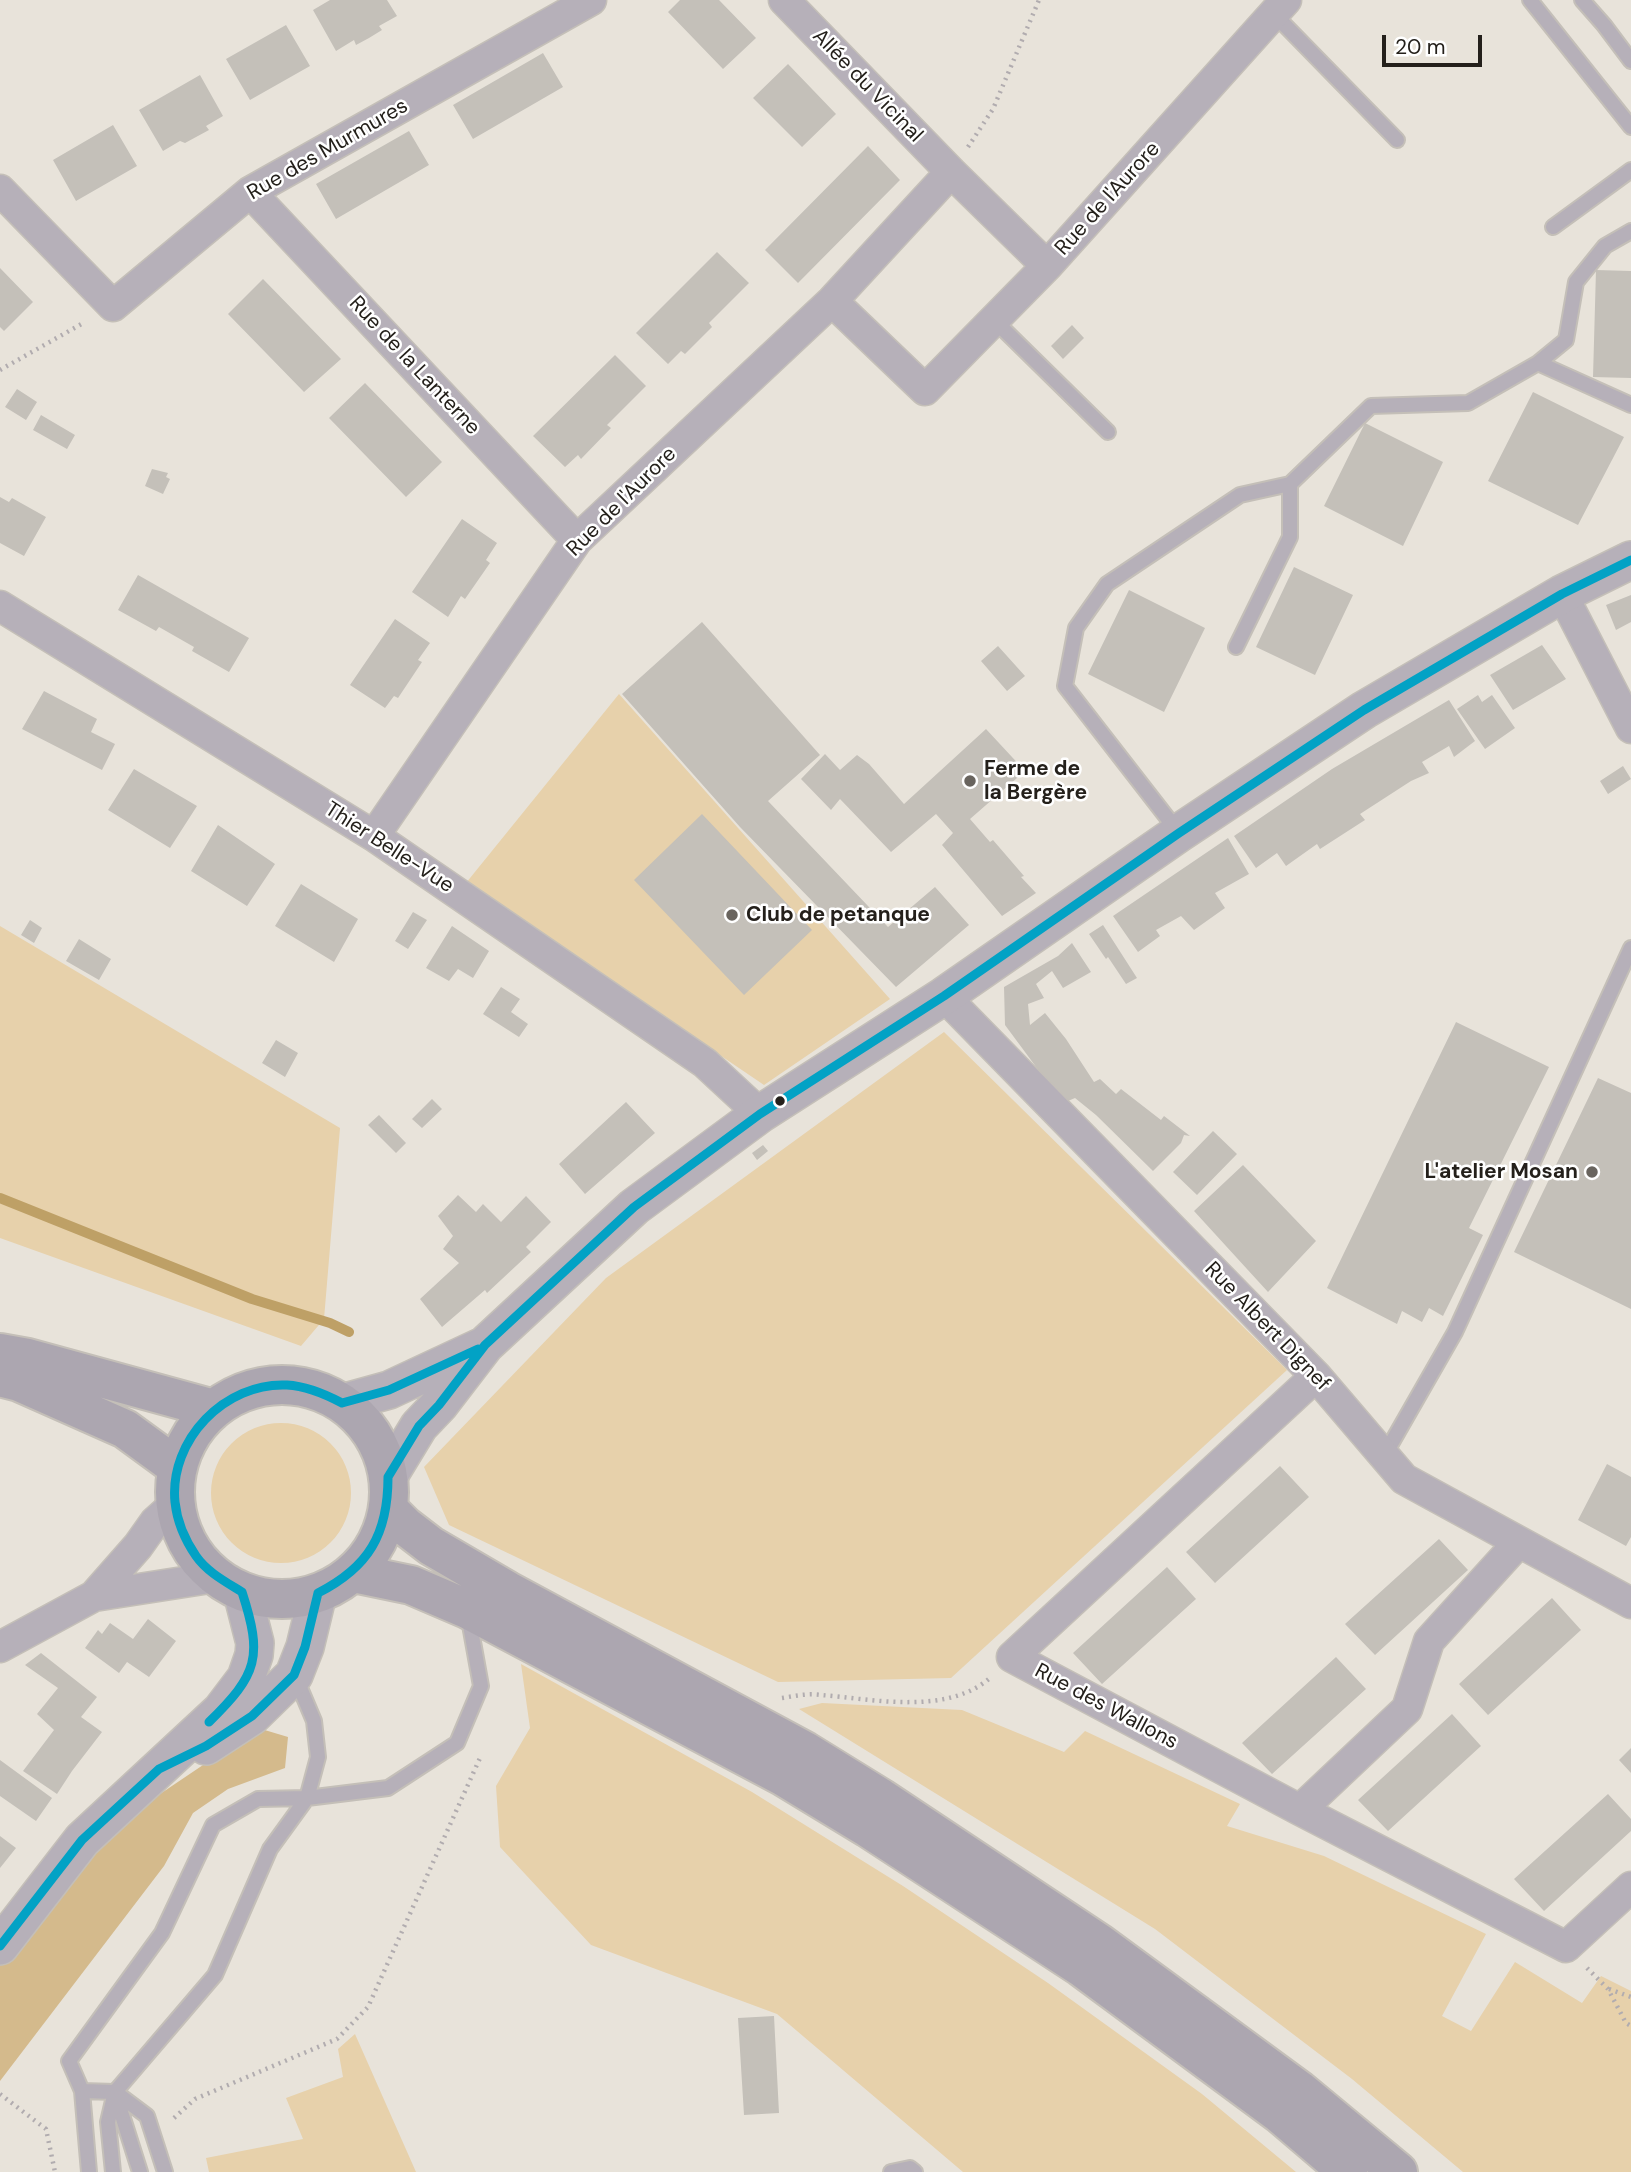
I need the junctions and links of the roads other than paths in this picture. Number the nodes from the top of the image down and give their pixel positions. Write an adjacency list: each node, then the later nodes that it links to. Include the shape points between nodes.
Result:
1 (591, 0): 12 (street, Rue des Murmures)
2 (784, 0): 10 (street, Allée du Vicinal)
3 (1530, 0): 7 (lane)
4 (1582, 0): 6 (lane)
5 (1280, 6): 8 (lane); 15 (street, Rue de l'Aurore)
6 (1631, 61)
7 (1631, 127)
8 (1397, 140)
9 (1631, 170): 13 (lane)
10 (951, 172): 15 (street, Allée du Vicinal); 16 (street, Rue de l'Aurore)
11 (0, 190): 12 (street, Rue des Murmures, via 113,306)
12 (250, 192): 22 (street, Rue de la Lanterne)
13 (1553, 226)
14 (1631, 231): 18 (lane, via 1605,246 1576,282 1566,340)
15 (1047, 267): 17 (street, Rue de l'Aurore)
16 (832, 301): 17 (street, Rue de l'Aurore, via 925,390); 22 (street, Rue de l'Aurore)
17 (994, 320): 20 (lane)
18 (1538, 363): 19 (lane); 21 (lane, via 1468,403 1371,406)
19 (1631, 405)
20 (1108, 432)
21 (1290, 484): 26 (lane, via 1290,537); 28 (lane, via 1240,495 1107,584 1076,628 1065,685)
22 (577, 540): 29 (street, Rue de l'Aurore)
23 (1631, 560): 24 (street)
24 (1562, 594): 27 (street); 28 (street, via 1364,710)
25 (0, 606): 29 (street, Thier Belle-Vue)
26 (1236, 647)
27 (1631, 728)
28 (1180, 833): 31 (street)
29 (374, 836): 32 (street, Thier Belle-Vue, via 705,1063)
30 (1631, 948): 39 (lane, via 1455,1332)
31 (944, 996): 32 (street); 35 (street, Rue Albert Dignef)
32 (760, 1114): 33 (street, via 634,1207)
33 (485, 1345): 37 (street, via 389,1390); 41 (street, via 419,1426)
34 (0, 1353): 38 (main road)
35 (1316, 1376): 39 (street, Rue Albert Dignef); 53 (street, Rue des Wallons, via 1013,1657)
36 (0, 1377): 40 (main road, via 125,1429)
37 (342, 1403): 38 (main road, via 300,1386 277,1385 234,1396); 41 (main road, via 373,1435 383,1455)
38 (215, 1409): 40 (main road, via 185,1445)
39 (1384, 1456): 42 (street, Rue Albert Dignef, via 1404,1479)
40 (176, 1485): 44 (main road, via 182,1532 196,1556); 46 (street, via 138,1546)
41 (388, 1493): 43 (main road, via 382,1533); 65 (main road, via 405,1526 431,1546 805,1751 1099,1943 1299,2090)
42 (1519, 1542): 47 (street, Rue Albert Dignef); 53 (street, via 1429,1641 1407,1709)
43 (353, 1573): 45 (main road); 48 (main road, via 411,1585)
44 (229, 1585): 45 (main road, via 267,1598 293,1599); 46 (street); 51 (street, via 255,1643 246,1678 221,1711)
45 (318, 1593): 50 (street)
46 (94, 1596): 49 (street)
47 (1631, 1603)
48 (467, 1609): 52 (lane, via 481,1686 457,1744 388,1788); 64 (main road, via 784,1777 868,1828 1081,1967 1280,2114)
49 (0, 1647)
50 (295, 1675): 51 (street, via 252,1716); 52 (lane, via 314,1721 318,1757)
51 (159, 1769): 55 (street, via 82,1840)
52 (307, 1798): 56 (lane, via 258,1799 213,1825 162,1933 69,2061); 57 (lane, via 270,1849 215,1975)
53 (1300, 1810): 54 (street, Rue des Wallons, via 1566,1947)
54 (1631, 1887)
55 (0, 1946)
56 (82, 2091): 57 (lane); 59 (lane)
57 (115, 2092): 60 (lane, via 108,2122); 61 (lane); 62 (lane, via 147,2116)
58 (911, 2171): 63 (lane)
59 (89, 2172)
60 (113, 2172)
61 (140, 2172)
62 (165, 2172)
63 (891, 2172)
64 (1348, 2172)
65 (1398, 2172)

